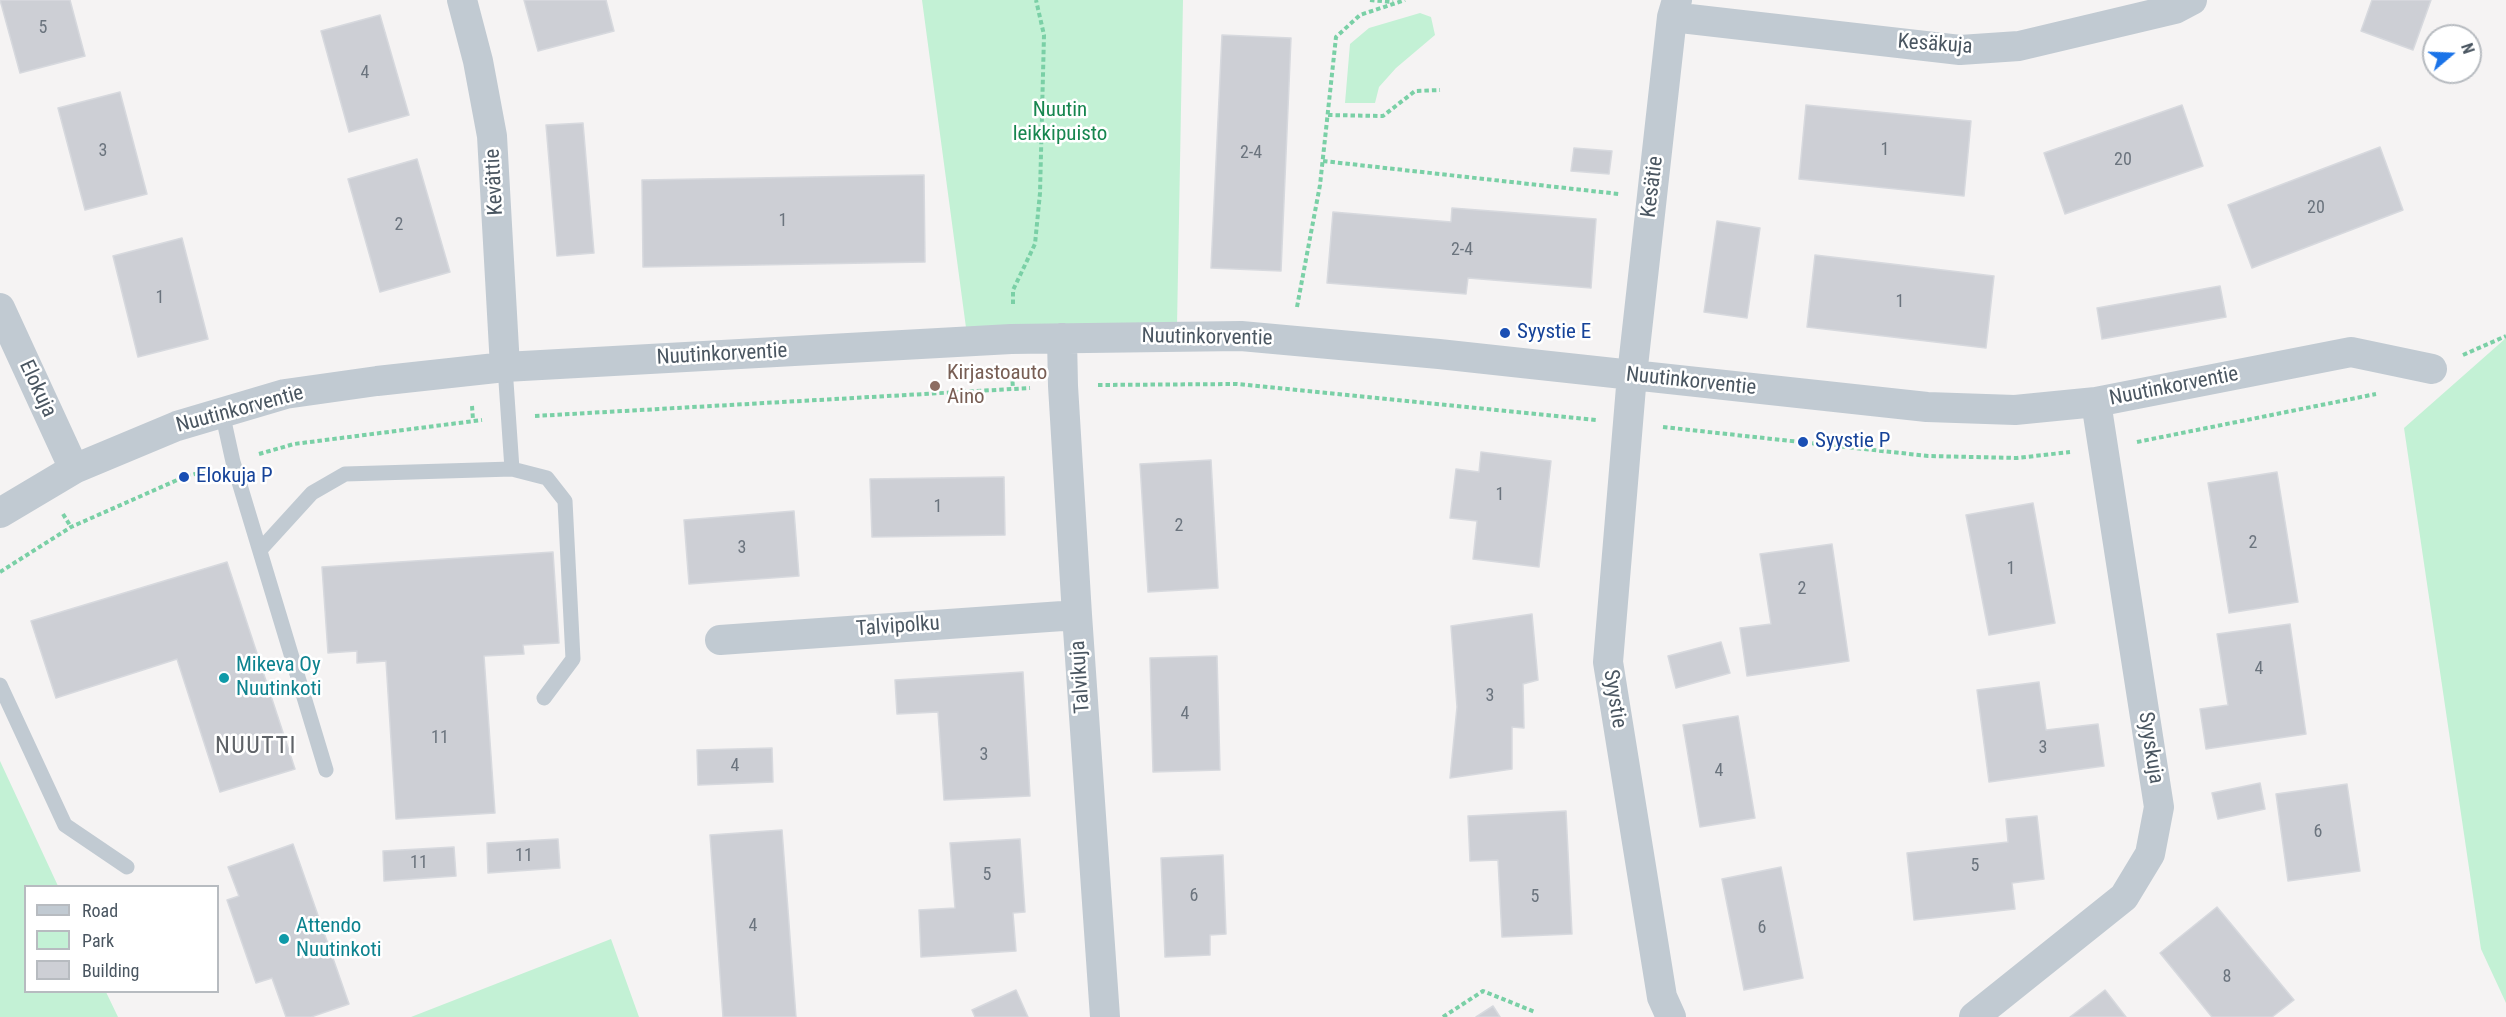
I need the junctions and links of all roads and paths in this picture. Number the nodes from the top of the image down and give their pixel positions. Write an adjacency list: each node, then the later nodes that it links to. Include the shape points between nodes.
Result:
1 (462, 0): 17 (street, Kevättie, via 492,136)
2 (1036, 0): 15 (path, via 1044,35 1040,193 1035,244 1013,290)
3 (1370, 0): 6 (path)
4 (1405, 0): 6 (path)
5 (2192, 0): 7 (street, Kesäkuja, via 2175,9 2019,46 1960,50)
6 (1396, 3): 9 (path, via 1360,15 1336,37)
7 (1675, 8): 11 (street, Kesätie)
8 (1440, 90): 9 (path, via 1415,91 1383,116)
9 (1328, 115): 10 (path)
10 (1323, 161): 11 (path); 16 (path)
11 (1652, 197): 19 (street, Kesätie)
12 (0, 308): 28 (street, Elokuja)
13 (2506, 336): 18 (path)
14 (1062, 338): 15 (street, Nuutinkorventie); 16 (street, Nuutinkorventie, via 1241,336); 20 (street, Talvikuja)
15 (1011, 339): 17 (street, Nuutinkorventie)
16 (1290, 340): 19 (street, Nuutinkorventie)
17 (505, 367): 23 (street, Nuutinkorventie, via 285,394); 24 (lane)
18 (2432, 369): 22 (street, Nuutinkorventie, via 2350,352)
19 (1632, 375): 22 (street, Nuutinkorventie, via 1927,407 2015,410); 25 (street, Syystie)
20 (1063, 386): 24 (path); 25 (path, via 1237,384); 33 (street, Talvikuja)
21 (2383, 391): 26 (path)
22 (2096, 402): 26 (street, Syyskuja)
23 (222, 412): 27 (lane); 28 (street, Nuutinkorventie, via 177,426)
24 (509, 418): 27 (path, via 294,444); 29 (lane)
25 (1627, 423): 26 (path, via 1928,456 2017,458); 42 (street, Syystie, via 1608,662 1662,997)
26 (2103, 449): 43 (street, Syyskuja, via 2159,807 2150,854 2124,897)
27 (233, 462): 31 (lane); 32 (path, via 184,477 70,527)
28 (74, 469): 30 (street, Nuutinkorventie)
29 (512, 469): 31 (lane, via 345,474 312,492); 36 (lane, via 547,478 565,501 573,658)
30 (0, 513)
31 (260, 550): 37 (lane)
32 (0, 572)
33 (1077, 615): 34 (street, Talvipolku); 40 (street, Talvikuja)
34 (720, 640)
35 (0, 684): 38 (lane, via 65,825)
36 (544, 698)
37 (326, 770)
38 (127, 867)
39 (1535, 1012): 41 (path, via 1483,991)
40 (1105, 1017)
41 (1443, 1017)
42 (1671, 1017)
43 (1974, 1017)

